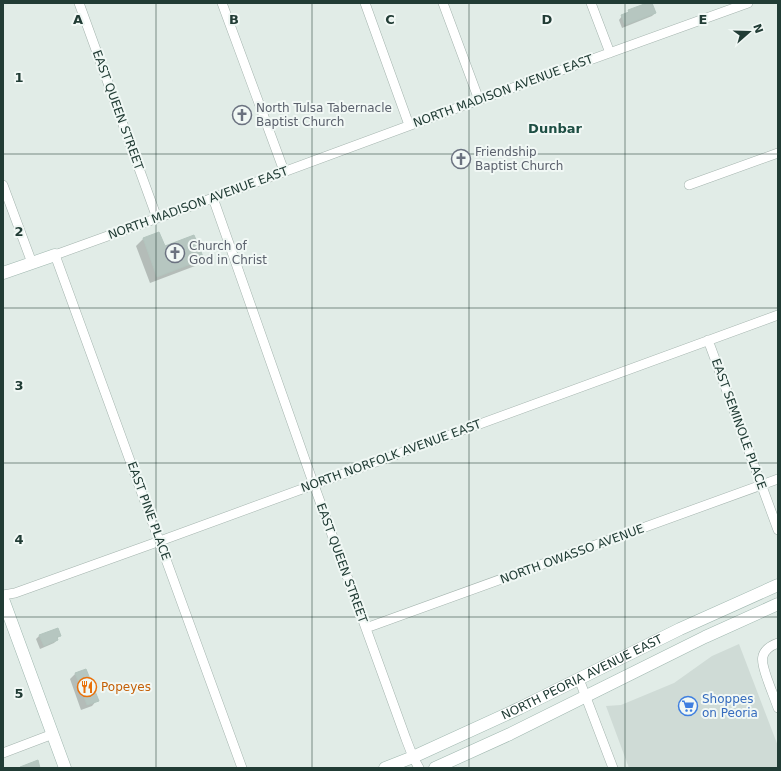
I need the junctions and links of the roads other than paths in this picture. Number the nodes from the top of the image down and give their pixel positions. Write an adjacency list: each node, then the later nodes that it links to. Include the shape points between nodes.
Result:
1 (79, 3): 15 (street, EAST QUEEN STREET)
2 (222, 3): 11 (street)
3 (365, 3): 9 (street)
4 (443, 3): 8 (street)
5 (591, 3): 7 (street)
6 (748, 3): 7 (street, NORTH MADISON AVENUE EAST)
7 (610, 53): 8 (street, NORTH MADISON AVENUE EAST)
8 (479, 100): 9 (street, NORTH MADISON AVENUE EAST)
9 (409, 125): 11 (street, NORTH MADISON AVENUE EAST)
10 (778, 153): 13 (street)
11 (284, 171): 14 (street, NORTH MADISON AVENUE EAST)
12 (3, 185): 17 (street)
13 (689, 185)
14 (213, 198): 15 (street, NORTH MADISON AVENUE EAST); 22 (street, EAST QUEEN STREET)
15 (157, 218): 16 (street, NORTH MADISON AVENUE EAST)
16 (55, 255): 17 (main road); 25 (street, EAST PINE PLACE)
17 (32, 263): 18 (main road)
18 (3, 273)
19 (778, 315): 20 (street, NORTH NORFOLK AVENUE EAST)
20 (708, 340): 22 (street, NORTH NORFOLK AVENUE EAST); 23 (street, EAST SEMINOLE PLACE)
21 (778, 479): 23 (street, NORTH OWASSO AVENUE)
22 (314, 484): 25 (street, NORTH NORFOLK AVENUE EAST); 30 (street, EAST QUEEN STREET)
23 (762, 485): 24 (street, EAST SEMINOLE PLACE); 30 (street, NORTH OWASSO AVENUE)
24 (778, 530)
25 (160, 541): 27 (street, NORTH NORFOLK AVENUE EAST, via 15,593); 39 (street, EAST PINE PLACE)
26 (778, 585): 32 (main road, NORTH PEORIA AVENUE EAST, via 680,629)
27 (3, 595)
28 (3, 599): 35 (main road)
29 (778, 604): 33 (main road, NORTH PEORIA AVENUE EAST)
30 (366, 628): 37 (street, EAST QUEEN STREET)
31 (778, 644): 34 (street, via 770,646 762,658 762,666)
32 (580, 679): 33 (street); 37 (main road, NORTH PEORIA AVENUE EAST)
33 (586, 696): 42 (main road, NORTH PEORIA AVENUE EAST); 43 (street)
34 (778, 708)
35 (53, 734): 36 (street); 38 (main road)
36 (3, 753)
37 (413, 757): 40 (main road, NORTH PEORIA AVENUE EAST); 41 (street, EAST QUEEN STREET)
38 (65, 768)
39 (242, 768)
40 (385, 768)
41 (419, 768)
42 (436, 768)
43 (613, 768)

